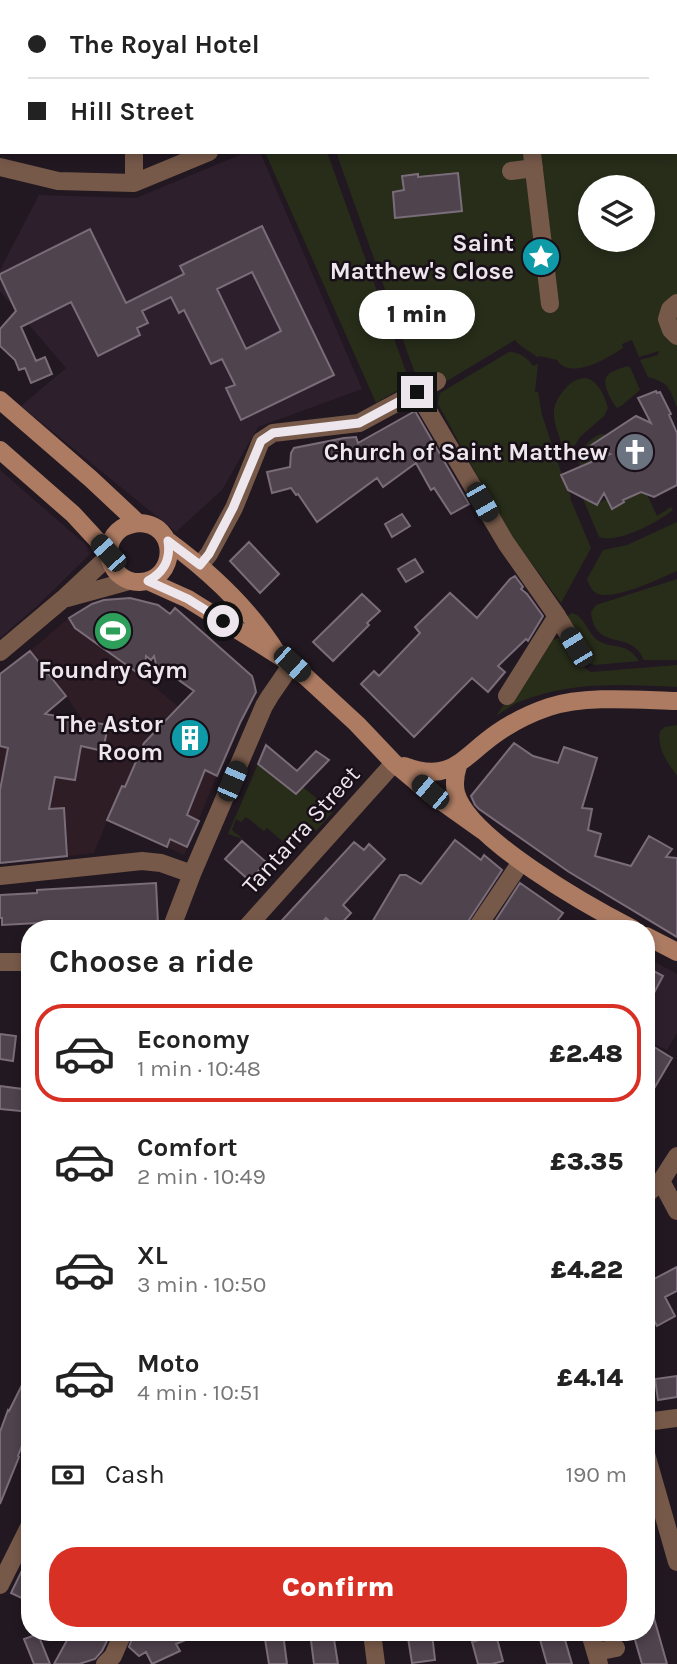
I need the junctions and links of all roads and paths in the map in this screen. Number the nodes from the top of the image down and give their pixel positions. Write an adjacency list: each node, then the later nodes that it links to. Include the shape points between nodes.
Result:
1 (134, 154): 6 (street)
2 (204, 154): 6 (street)
3 (533, 161): 5 (street); 8 (street)
4 (0, 167): 6 (street, via 58,181)
5 (511, 171)
6 (134, 183)
7 (677, 303): 9 (street, via 668,313)
8 (550, 304)
9 (672, 330)
10 (437, 380): 11 (street)
11 (417, 392): 17 (street, via 359,423 273,433 261,441 233,508); 21 (street, via 506,543)
12 (0, 400): 14 (street)
13 (0, 450): 16 (street, via 73,514)
14 (138, 523): 15 (street, via 155,527); 16 (street, via 116,533)
15 (168, 541): 17 (street); 19 (street, via 166,565)
16 (109, 555): 18 (street, via 115,570); 20 (street)
17 (200, 565): 24 (street, via 265,632)
18 (129, 581): 19 (street); 20 (street)
19 (148, 581): 24 (street, via 188,599)
20 (63, 599): 23 (street)
21 (557, 616): 22 (street); 25 (street)
22 (576, 647)
23 (0, 652)
24 (285, 660): 27 (street); 31 (street)
25 (507, 695)
26 (677, 701): 28 (street, via 586,700 552,706 498,733)
27 (394, 763): 28 (street, via 424,772); 29 (street); 34 (street, Tantarra Street)
28 (458, 766): 29 (street, via 455,791)
29 (483, 831): 30 (street)
30 (521, 862): 35 (street); 36 (street)
31 (192, 874): 32 (street, via 142,861); 33 (street)
32 (0, 876)
33 (174, 920)
34 (253, 920)
35 (482, 920)
36 (615, 920)
37 (655, 941): 38 (street)
38 (677, 952)
39 (0, 962): 40 (street)
40 (21, 962)
41 (677, 1156): 42 (street)
42 (661, 1181): 43 (street); 44 (street)
43 (655, 1187)
44 (677, 1211)
45 (677, 1418): 46 (street)
46 (655, 1421)
47 (655, 1485): 49 (street)
48 (21, 1543): 50 (street)
49 (677, 1562)
50 (0, 1585)
51 (120, 1641): 55 (street)
52 (373, 1641): 56 (street)
53 (616, 1647): 54 (street)
54 (595, 1651)
55 (105, 1664)
56 (376, 1664)

